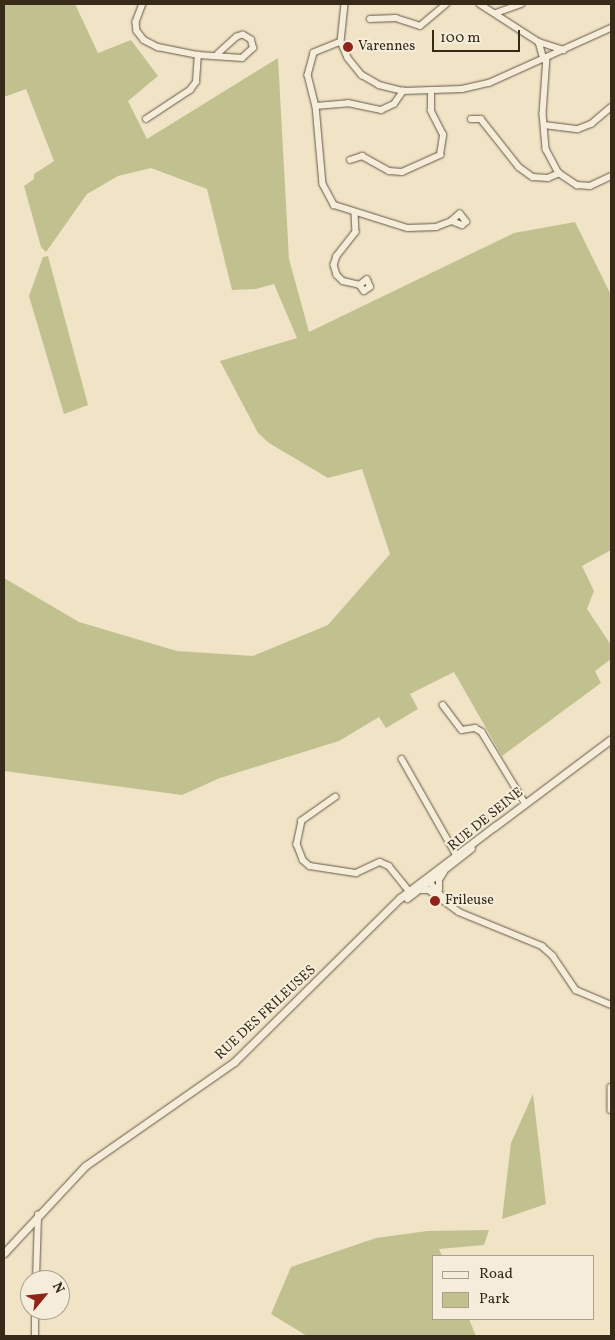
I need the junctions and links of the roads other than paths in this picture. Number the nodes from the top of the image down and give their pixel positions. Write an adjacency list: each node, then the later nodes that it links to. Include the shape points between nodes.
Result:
1 (143, 4): 13 (street, via 136,22 144,40 158,47)
2 (345, 4): 9 (street)
3 (446, 4): 7 (street, via 420,26 396,18)
4 (480, 4): 6 (street)
5 (521, 4): 6 (street)
6 (496, 13): 10 (street)
7 (370, 19)
8 (611, 28): 11 (street)
9 (341, 42): 15 (street, via 348,58 362,75 379,85); 17 (street, via 314,53 309,62 308,75)
10 (539, 42): 11 (street); 14 (street)
11 (564, 50): 14 (street)
12 (218, 54): 12 (street, via 242,58 253,48 251,40 236,37); 13 (street)
13 (198, 56): 20 (street, via 196,82 190,90)
14 (546, 58): 16 (street, via 489,83); 21 (street)
15 (403, 91): 16 (street); 17 (street, via 394,104 381,110 348,103)
16 (431, 91): 22 (street, via 431,111 443,135 440,155 402,172 389,171 362,156)
17 (316, 106): 25 (street, via 323,184 334,205)
18 (611, 107): 21 (street, via 591,124 578,129)
19 (471, 119): 23 (street, via 481,119 519,167 533,177 548,178)
20 (146, 120)
21 (544, 125): 23 (street, via 546,149)
22 (350, 160)
23 (559, 173): 24 (street, via 577,185 590,186)
24 (611, 176)
25 (355, 214): 26 (street, via 408,228 436,227); 27 (street, via 356,232 336,256 334,265 343,281)
26 (452, 220)
27 (360, 285)
28 (443, 705): 32 (street, via 462,730 475,728 482,732)
29 (611, 739): 32 (street, RUE DE SEINE)
30 (402, 759): 34 (street)
31 (336, 797): 37 (street, via 302,821 297,844 303,860 310,866 356,873 380,862)
32 (525, 803): 33 (street, RUE DE SEINE)
33 (496, 825): 34 (street, RUE DES FRILEUSES); 35 (street, RUE DE SEINE)
34 (456, 854): 36 (street, RUE DES FRILEUSES)
35 (450, 865): 36 (street, RUE DE SEINE); 38 (street, via 439,880)
36 (427, 880): 37 (street, RUE DES FRILEUSES); 38 (street)
37 (413, 892): 38 (street); 42 (street, RUE DES FRILEUSES, via 234,1062 85,1166)
38 (437, 892): 39 (street, via 464,914 542,946 554,956 576,990)
39 (611, 1005)
40 (611, 1088): 41 (street)
41 (611, 1110)
42 (38, 1215): 43 (street, RUE DES FRILEUSES); 44 (street)
43 (4, 1253)
44 (36, 1270)
45 (35, 1320): 46 (street)
46 (35, 1336)

